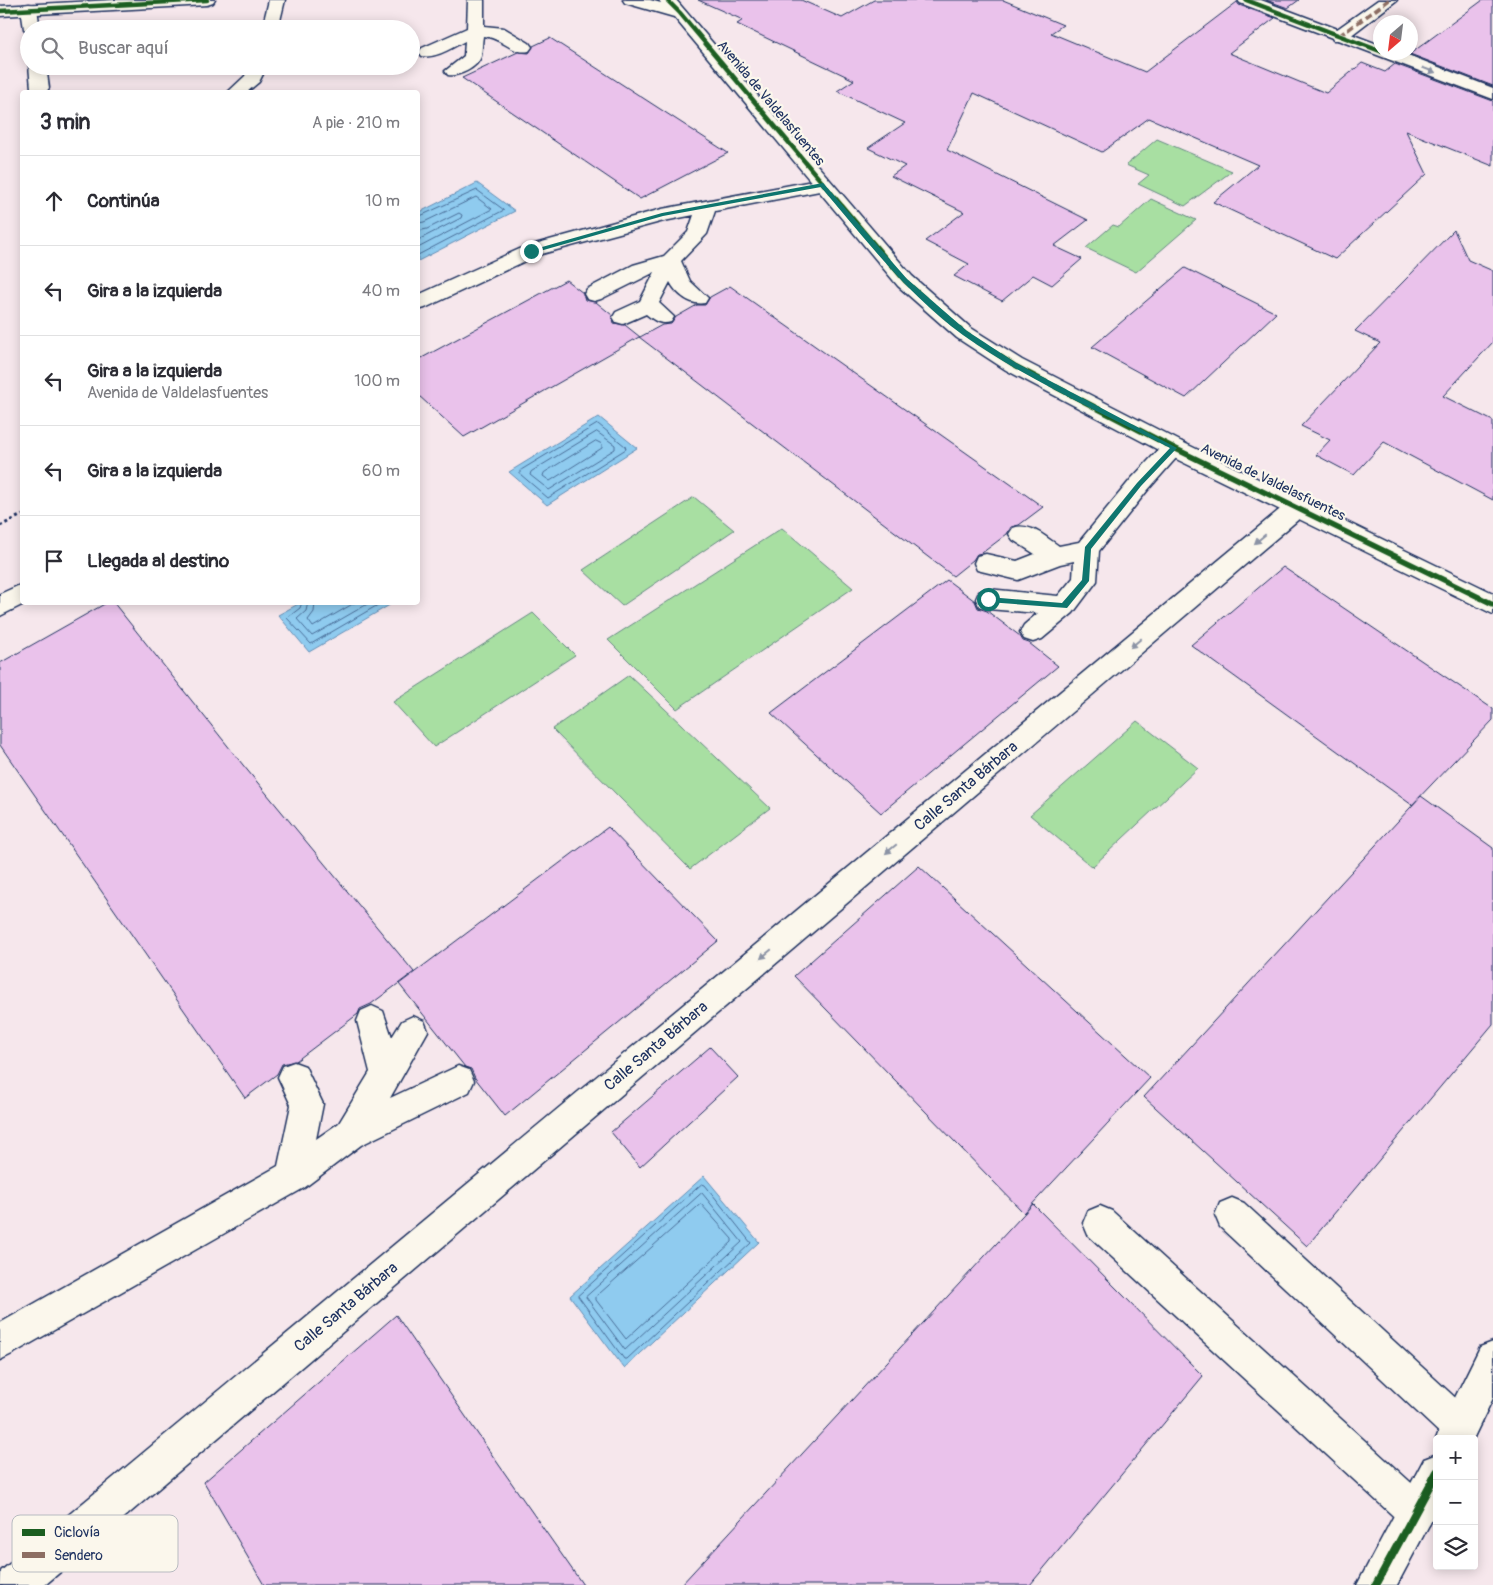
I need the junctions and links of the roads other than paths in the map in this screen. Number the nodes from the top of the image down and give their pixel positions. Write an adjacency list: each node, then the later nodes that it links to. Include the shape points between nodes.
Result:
1 (207, 0): 7 (street)
2 (277, 0): 12 (street)
3 (476, 0): 13 (street)
4 (631, 0): 8 (street)
5 (1246, 0): 14 (street)
6 (1389, 0): 14 (street)
7 (104, 3): 9 (street)
8 (678, 4): 27 (street, Avenida de Valdelasfuentes)
9 (29, 10): 10 (street); 11 (street)
10 (0, 11)
11 (31, 20)
12 (272, 20)
13 (475, 30): 15 (street, via 498,32); 17 (street); 18 (street)
14 (1339, 36): 16 (street)
15 (523, 47)
16 (1373, 49)
17 (428, 52)
18 (472, 58): 20 (street); 21 (street)
19 (1403, 60): 26 (street, one-way to 26)
20 (489, 64)
21 (454, 71)
22 (38, 75): 24 (street)
23 (254, 75): 25 (street)
24 (40, 88)
25 (238, 90)
26 (1493, 94)
27 (823, 185): 28 (street); 34 (street, Avenida de Valdelasfuentes, via 904,280 964,333 1014,365)
28 (707, 207): 29 (street, via 697,234); 32 (street, via 662,215 531,251)
29 (671, 260): 30 (street, via 640,270); 31 (street, via 681,284); 33 (street, via 656,311)
30 (594, 294)
31 (698, 298)
32 (420, 302)
33 (623, 316)
34 (1174, 448): 35 (street, Avenida de Valdelasfuentes); 37 (street)
35 (1298, 507): 42 (street, Avenida de Valdelasfuentes); 60 (street, Calle Santa Bárbara, one-way to 60)
36 (1021, 534): 38 (street)
37 (1087, 548): 38 (street); 44 (street, via 1085,581)
38 (1056, 556): 39 (street, via 1018,571)
39 (986, 563)
40 (20, 595): 43 (street)
41 (988, 599): 44 (street)
42 (1493, 604)
43 (0, 606)
44 (1064, 606): 45 (street)
45 (1033, 632)
46 (372, 1021): 48 (street)
47 (412, 1031): 48 (street)
48 (386, 1074): 51 (street)
49 (294, 1077): 52 (street, via 307,1104)
50 (458, 1081): 51 (street)
51 (350, 1134): 52 (street)
52 (292, 1176): 55 (street)
53 (1232, 1215): 57 (street)
54 (1100, 1223): 59 (street)
55 (0, 1342)
56 (1493, 1360): 57 (street)
57 (1457, 1433)
58 (1433, 1480): 59 (street)
59 (1416, 1512): 63 (street)
60 (98, 1515)
61 (30, 1572): 62 (street, Calle Santa Bárbara, one-way to 62)
62 (15, 1585)
63 (1376, 1585)

